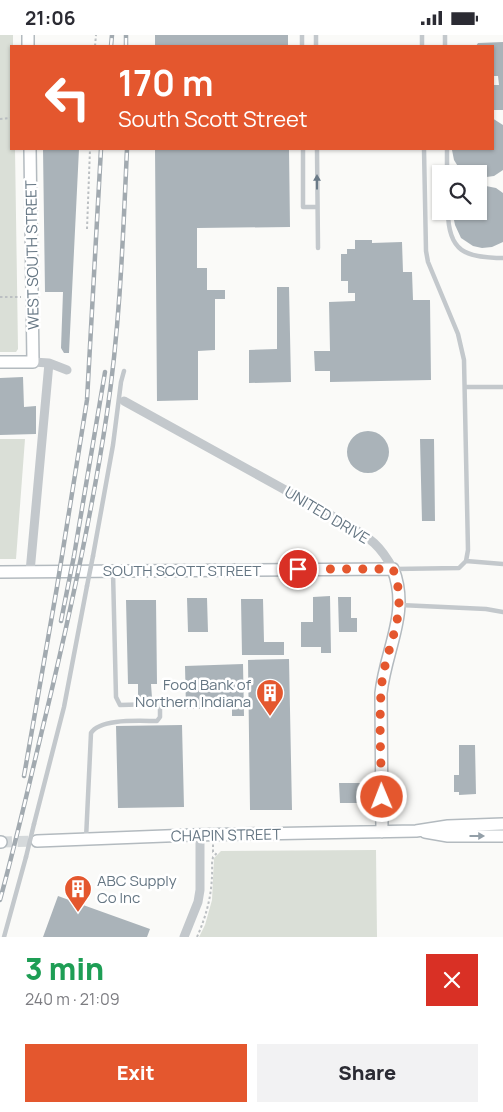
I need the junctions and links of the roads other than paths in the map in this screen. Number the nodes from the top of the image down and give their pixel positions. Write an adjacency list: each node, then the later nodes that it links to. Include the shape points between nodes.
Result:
1 (30, 150): 12 (street, WEST SOUTH STREET)
2 (303, 150): 7 (lane, via 303,207)
3 (317, 150): 7 (lane, one-way to 3)
4 (424, 150): 16 (lane, via 426,251 458,334 464,360)
5 (447, 150): 6 (lane)
6 (447, 165)
7 (317, 207): 9 (lane)
8 (449, 220): 10 (lane, via 451,236 463,251 481,258)
9 (318, 248)
10 (503, 257)
11 (0, 362): 12 (street)
12 (33, 362): 13 (street)
13 (49, 363): 14 (street); 24 (street)
14 (67, 370)
15 (124, 371): 34 (lane, bridge, via 64,707)
16 (465, 387): 17 (lane); 19 (lane)
17 (503, 387)
18 (124, 401): 21 (street, UNITED DRIVE, via 345,523 372,540 384,552)
19 (466, 561): 20 (lane); 21 (lane, via 459,568 451,569)
20 (503, 564)
21 (393, 569): 22 (street, SOUTH SCOTT STREET); 25 (street, UNITED DRIVE)
22 (113, 571): 24 (street, SOUTH SCOTT STREET); 32 (lane, via 116,697 120,705 157,704 160,717 157,721 105,723 95,727 91,733)
23 (0, 572): 24 (street, SOUTH SCOTT STREET)
24 (30, 572)
25 (400, 605): 26 (lane); 28 (street, UNITED DRIVE, via 381,693)
26 (503, 612)
27 (503, 824): 29 (street, CHAPIN STREET)
28 (382, 831): 29 (street, CHAPIN STREET); 30 (street, CHAPIN STREET)
29 (448, 831): 31 (street, CHAPIN STREET, one-way to 31)
30 (200, 835): 32 (street, CHAPIN STREET); 35 (street, via 199,896)
31 (503, 836)
32 (86, 840): 33 (street, CHAPIN STREET)
33 (37, 841)
34 (4, 937)
35 (184, 937)

